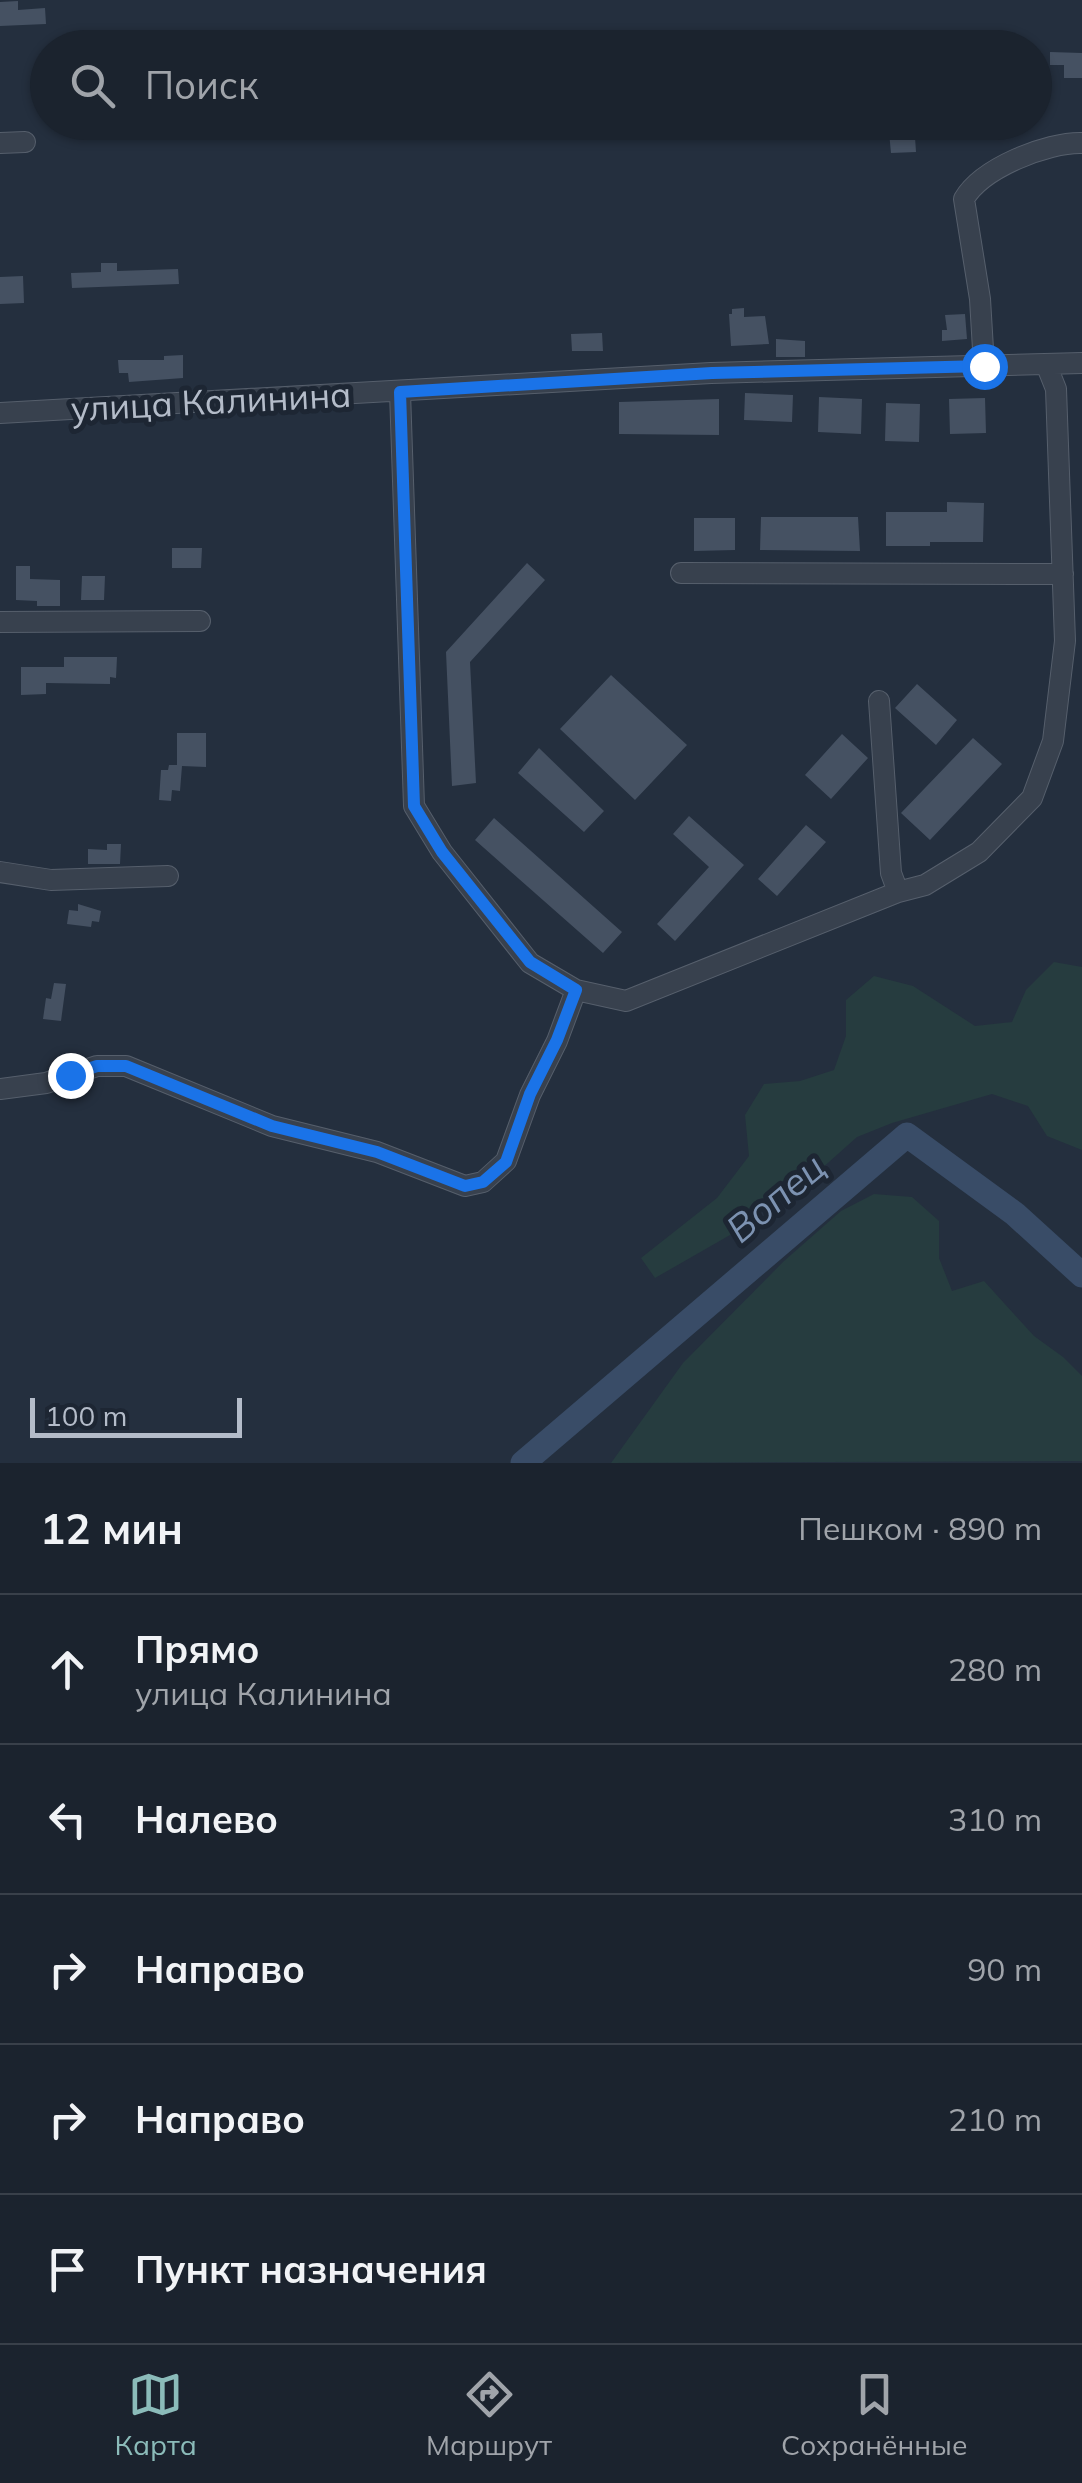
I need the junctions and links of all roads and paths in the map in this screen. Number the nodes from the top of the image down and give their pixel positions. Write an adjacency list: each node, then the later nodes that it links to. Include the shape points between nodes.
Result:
1 (25, 142): 2 (street)
2 (0, 143)
3 (1082, 143): 6 (street, via 1022,158 984,177 964,199)
4 (1082, 363): 5 (street, улица Калинина)
5 (1046, 364): 6 (street, улица Калинина); 10 (street, via 1056,388)
6 (984, 366): 7 (street, улица Калинина, via 712,373)
7 (400, 392): 8 (street, улица Калинина); 17 (street, via 414,806 530,962)
8 (0, 413)
9 (681, 573): 10 (street)
10 (1063, 574): 16 (street, via 1065,641 1053,741 1032,798 979,852 926,886)
11 (200, 621): 12 (street)
12 (0, 622)
13 (879, 701): 16 (street, via 891,873)
14 (0, 872): 15 (street, via 51,880)
15 (168, 876)
16 (898, 892): 17 (street, via 626,1000)
17 (576, 990): 18 (street, via 506,1162 483,1182 465,1186 377,1152 272,1126 126,1066 97,1066)
18 (0, 1089)

